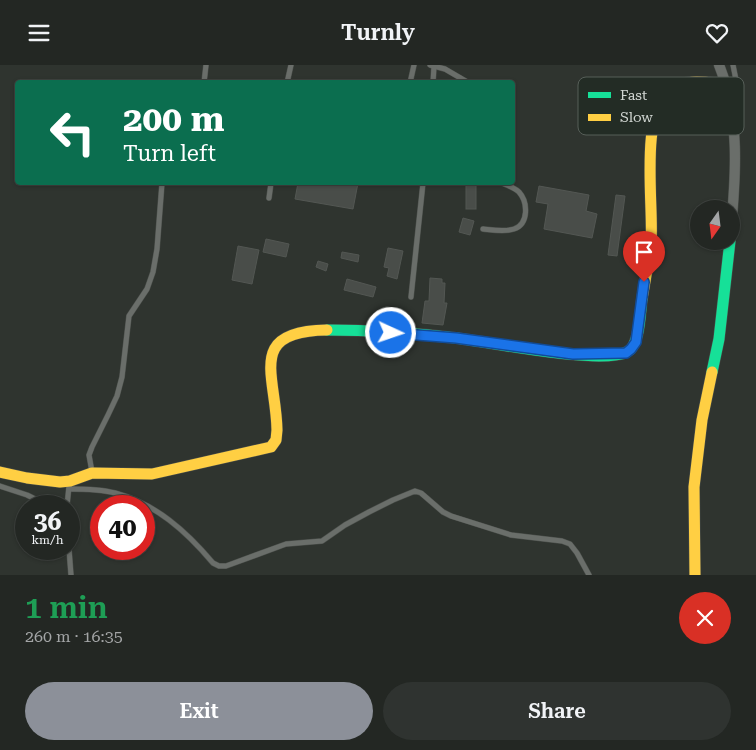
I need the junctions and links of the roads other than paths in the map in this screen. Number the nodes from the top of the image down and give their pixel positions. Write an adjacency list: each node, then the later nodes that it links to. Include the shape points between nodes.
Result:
1 (206, 65): 7 (lane)
2 (291, 65): 8 (lane)
3 (414, 65): 9 (lane)
4 (432, 65): 10 (lane); 11 (lane)
5 (719, 65): 6 (street)
6 (723, 77)
7 (204, 80)
8 (288, 80)
9 (411, 80)
10 (433, 80)
11 (465, 80)
12 (653, 135): 24 (street, via 651,241 636,342 626,353 584,355 422,335 330,330 302,332 280,341 270,361 278,427 277,440 271,447 152,474)
13 (736, 135): 19 (street)
14 (162, 185): 24 (lane, via 153,272 147,289 129,316 122,377 89,455)
15 (271, 185): 18 (lane)
16 (423, 185): 22 (lane)
17 (506, 185): 20 (lane, via 519,192 525,202 523,223 516,229)
18 (269, 198)
19 (733, 200)
20 (483, 229)
21 (729, 250): 32 (street, via 719,339 697,453)
22 (412, 297)
23 (0, 472): 25 (street)
24 (92, 473): 25 (street)
25 (69, 485): 28 (lane); 31 (lane, via 113,493 153,509 176,525 219,566 286,544 322,541 369,512 416,491 451,516 511,535 554,539 570,544)
26 (0, 487): 27 (lane)
27 (27, 495)
28 (68, 495)
29 (70, 560): 30 (lane)
30 (71, 575)
31 (589, 575)
32 (695, 575)

